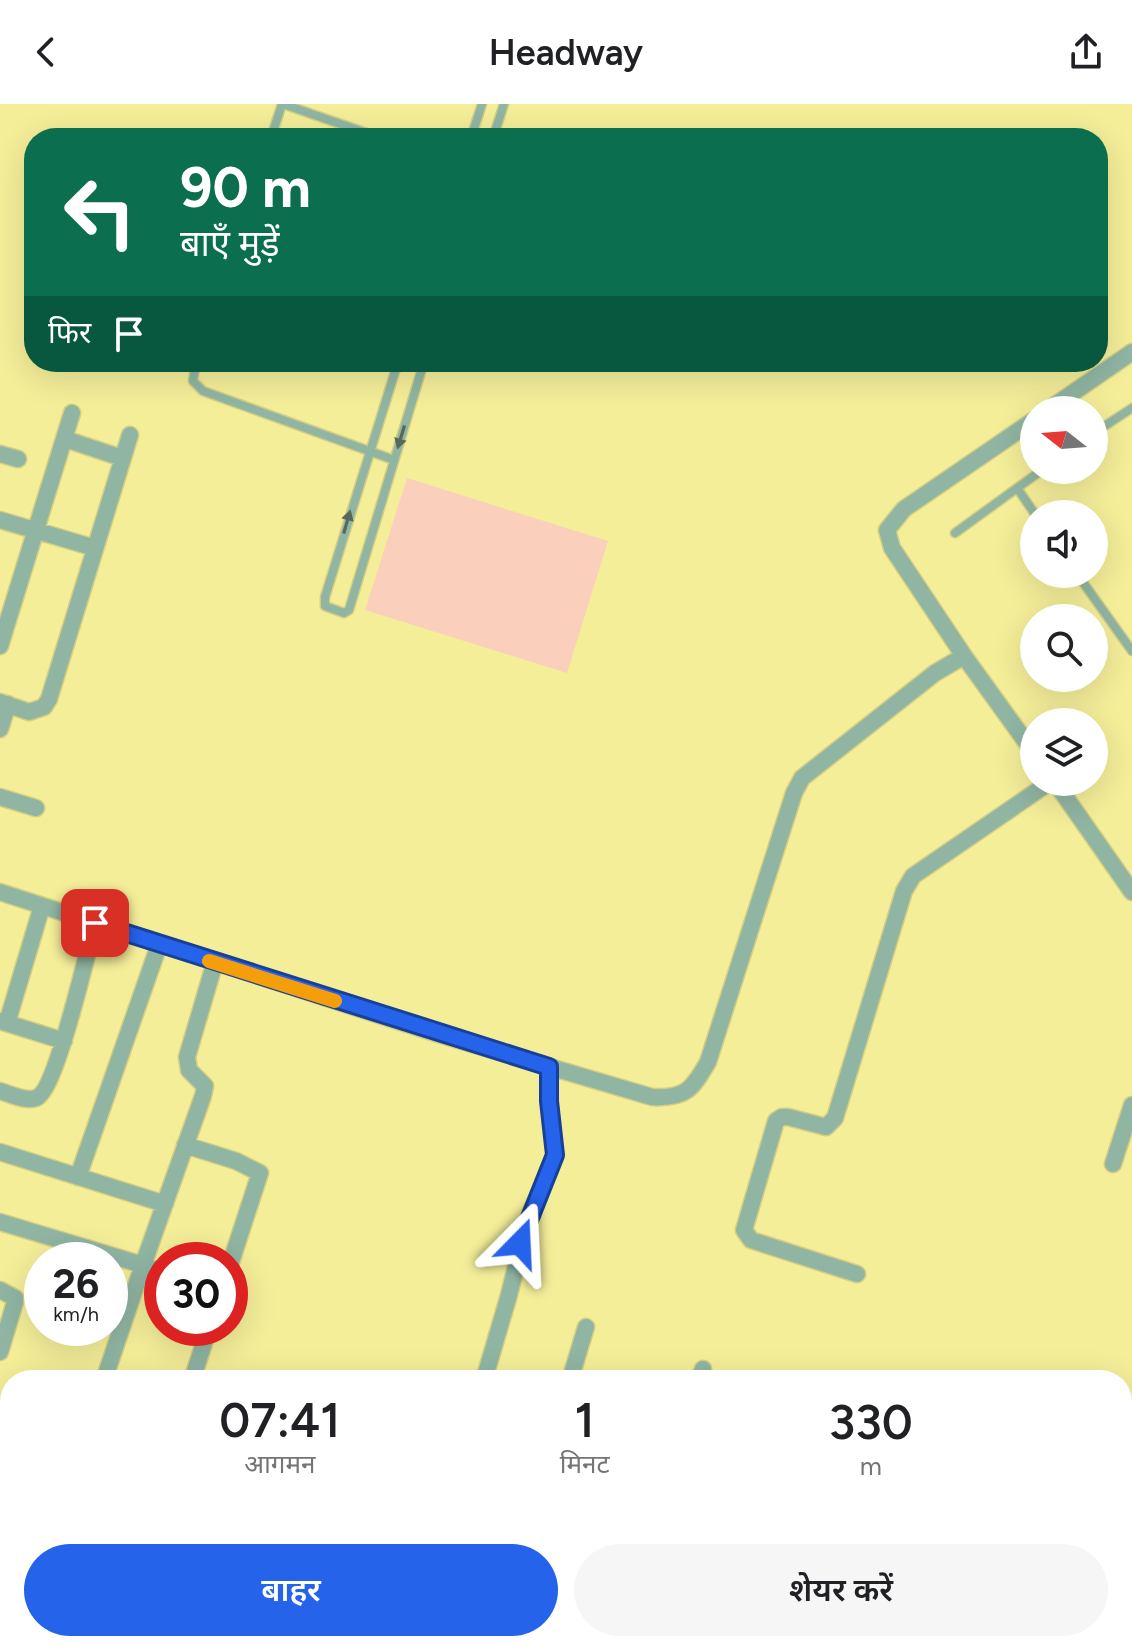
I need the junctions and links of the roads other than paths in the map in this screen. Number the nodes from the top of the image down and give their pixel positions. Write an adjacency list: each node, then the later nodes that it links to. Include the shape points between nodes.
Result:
1 (282, 104): 4 (lane); 5 (lane)
2 (482, 104): 6 (lane)
3 (504, 104): 7 (lane)
4 (274, 128)
5 (352, 128)
6 (474, 128)
7 (496, 128)
8 (1132, 352): 9 (street)
9 (1108, 369)
10 (194, 372): 21 (lane, via 193,381 203,391)
11 (395, 372): 21 (lane)
12 (421, 372): 25 (lane, one-way to 25)
13 (1103, 372): 14 (street)
14 (1068, 396)
15 (1132, 408): 17 (lane)
16 (72, 413): 20 (street)
17 (1108, 424)
18 (1020, 430): 36 (street, via 904,509 887,530 892,548)
19 (130, 435): 23 (street)
20 (65, 439): 23 (street); 30 (street)
21 (369, 451): 25 (lane); 25 (lane, one-way to 21, via 344,613 325,606 325,597)
22 (0, 454): 24 (street)
23 (122, 458): 32 (street)
24 (18, 459)
25 (394, 460)
26 (1023, 484): 27 (lane)
27 (1017, 488): 28 (lane); 31 (lane)
28 (1025, 500)
29 (0, 520): 30 (street)
30 (36, 530): 32 (street); 34 (street)
31 (955, 533)
32 (95, 548): 37 (street, via 49,699 29,712)
33 (1087, 588): 35 (lane)
34 (0, 646)
35 (1132, 651)
36 (964, 656): 39 (street); 52 (street, via 802,778 708,1062 694,1085 679,1096 652,1097)
37 (4, 703): 38 (street)
38 (0, 729)
39 (1020, 734)
40 (1031, 796): 63 (street, via 913,876 835,1118 826,1127 788,1117 776,1121 746,1235)
41 (1062, 796): 45 (street)
42 (0, 797): 43 (street)
43 (36, 808)
44 (0, 892): 46 (street)
45 (1132, 892)
46 (42, 906): 47 (street); 50 (street)
47 (95, 923): 48 (street); 51 (street)
48 (159, 945): 49 (street); 58 (street)
49 (215, 962): 52 (street); 55 (street, via 187,1057 189,1070 205,1086)
50 (3, 1022): 51 (street)
51 (64, 1041): 53 (street, via 37,1098)
52 (549, 1067): 70 (street, via 555,1155 520,1243)
53 (0, 1091)
54 (1132, 1105): 57 (street)
55 (185, 1145): 59 (street); 61 (street, via 260,1173)
56 (0, 1152): 58 (street)
57 (1113, 1164)
58 (78, 1177): 59 (street)
59 (165, 1204): 62 (street)
60 (0, 1222): 62 (street)
61 (238, 1242)
62 (143, 1265): 68 (street)
63 (857, 1274)
64 (0, 1290): 67 (street, via 15,1302)
65 (586, 1327): 71 (street)
66 (203, 1346): 69 (street)
67 (0, 1352)
68 (107, 1370)
69 (195, 1370)
70 (487, 1370)
71 (573, 1370)

